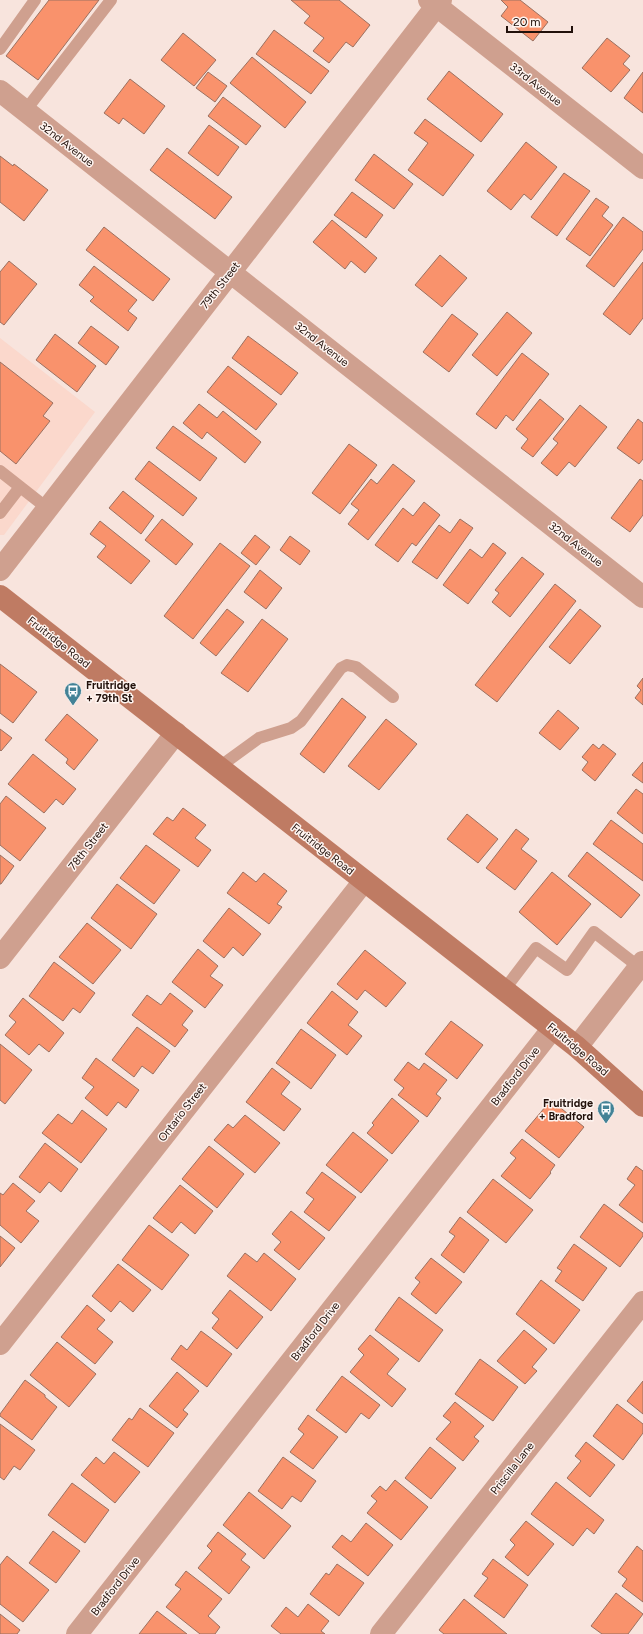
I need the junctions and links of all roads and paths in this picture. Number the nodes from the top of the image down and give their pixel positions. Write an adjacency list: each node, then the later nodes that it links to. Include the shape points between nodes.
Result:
1 (35, 0): 4 (lane)
2 (111, 0): 6 (lane)
3 (436, 2): 7 (street, 33rd Avenue); 8 (street, 79th Street)
4 (0, 49)
5 (0, 91): 6 (street, 32nd Avenue)
6 (25, 111): 8 (street, 32nd Avenue)
7 (643, 168)
8 (230, 272): 11 (street, 79th Street); 15 (street, 32nd Avenue)
9 (0, 471): 10 (lane)
10 (20, 486): 11 (lane); 12 (lane)
11 (47, 508): 13 (street, 79th Street)
12 (0, 513)
13 (0, 570)
14 (0, 596): 17 (main road, Fruitridge Road)
15 (643, 597)
16 (393, 697): 18 (lane, via 356,667 347,665 341,668 301,721 291,728 259,738)
17 (176, 733): 18 (main road, Fruitridge Road); 20 (street, 78th Street)
18 (220, 768): 19 (main road, Fruitridge Road)
19 (364, 880): 22 (main road, Fruitridge Road); 27 (street, Ontario Street)
20 (0, 958)
21 (641, 965): 22 (lane, via 594,932 566,970 536,948); 24 (street)
22 (504, 990): 23 (main road, Fruitridge Road)
23 (553, 1028): 24 (main road, Fruitridge Road); 28 (street, Bradford Drive)
24 (577, 1047): 25 (main road, Fruitridge Road)
25 (643, 1106)
26 (643, 1302): 29 (street, Priscilla Lane)
27 (0, 1344)
28 (77, 1634)
29 (382, 1634)

